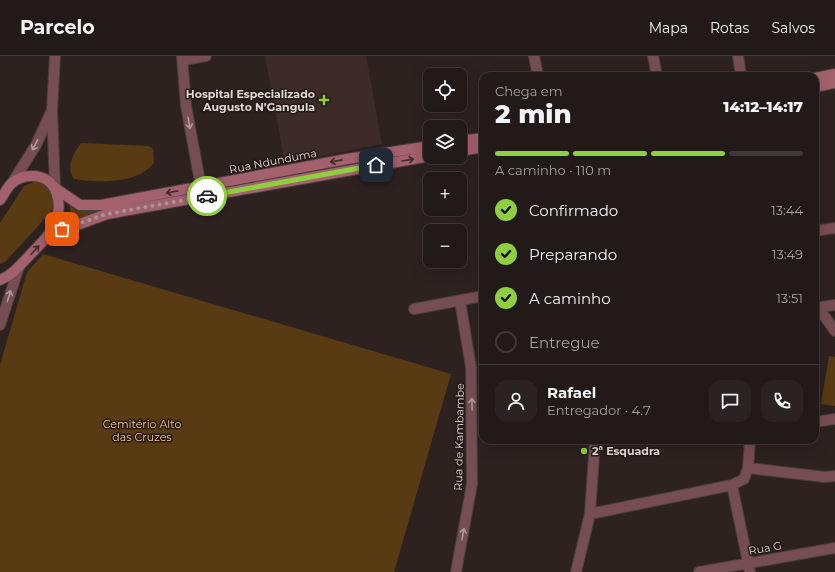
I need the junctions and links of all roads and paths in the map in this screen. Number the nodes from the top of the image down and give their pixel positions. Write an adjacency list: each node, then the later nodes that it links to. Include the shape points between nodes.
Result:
1 (55, 56): 14 (street)
2 (206, 56): 6 (street)
3 (534, 56): 7 (street)
4 (653, 56): 8 (street)
5 (738, 56): 9 (street)
6 (183, 58): 22 (street, one-way to 22, via 186,106)
7 (537, 72)
8 (656, 72)
9 (740, 72)
10 (835, 74): 11 (main road)
11 (819, 77)
12 (835, 83): 13 (main road)
13 (819, 86)
14 (52, 110): 21 (street, one-way to 21, via 36,145); 23 (street)
15 (479, 139): 16 (main road)
16 (467, 140)
17 (423, 147): 22 (main road, Rua Ndunduma, one-way to 22)
18 (479, 148): 19 (main road)
19 (467, 150)
20 (423, 157): 27 (main road, Rua Ndunduma, one-way to 20, via 107,214)
21 (12, 183): 23 (main road, Rua Ndunduma, via 23,177 34,176 44,178); 24 (main road)
22 (201, 187): 23 (main road, Rua Ndunduma, one-way to 23, via 87,206 72,200)
23 (55, 188): 27 (main road, via 59,204 55,224)
24 (0, 200)
25 (835, 228): 26 (street)
26 (819, 230)
27 (47, 236): 28 (main road, one-way to 27)
28 (19, 267): 29 (main road); 36 (street, one-way to 28)
29 (0, 280)
30 (479, 297): 31 (street)
31 (460, 301): 34 (street); 48 (street, Rua de Kambambe, one-way to 31, via 472,484 471,367)
32 (835, 305): 33 (street)
33 (819, 308)
34 (414, 309)
35 (819, 312): 37 (street)
36 (0, 325)
37 (835, 331)
38 (835, 419): 39 (street)
39 (819, 421)
40 (595, 444): 45 (street)
41 (750, 444): 42 (street)
42 (748, 468): 43 (street); 44 (street, via 744,478)
43 (835, 476)
44 (732, 485): 45 (street); 47 (street)
45 (590, 514): 49 (street)
46 (835, 548): 47 (street, Rua G)
47 (749, 568): 50 (street, Rua G)
48 (456, 572)
49 (576, 572)
50 (699, 572)

